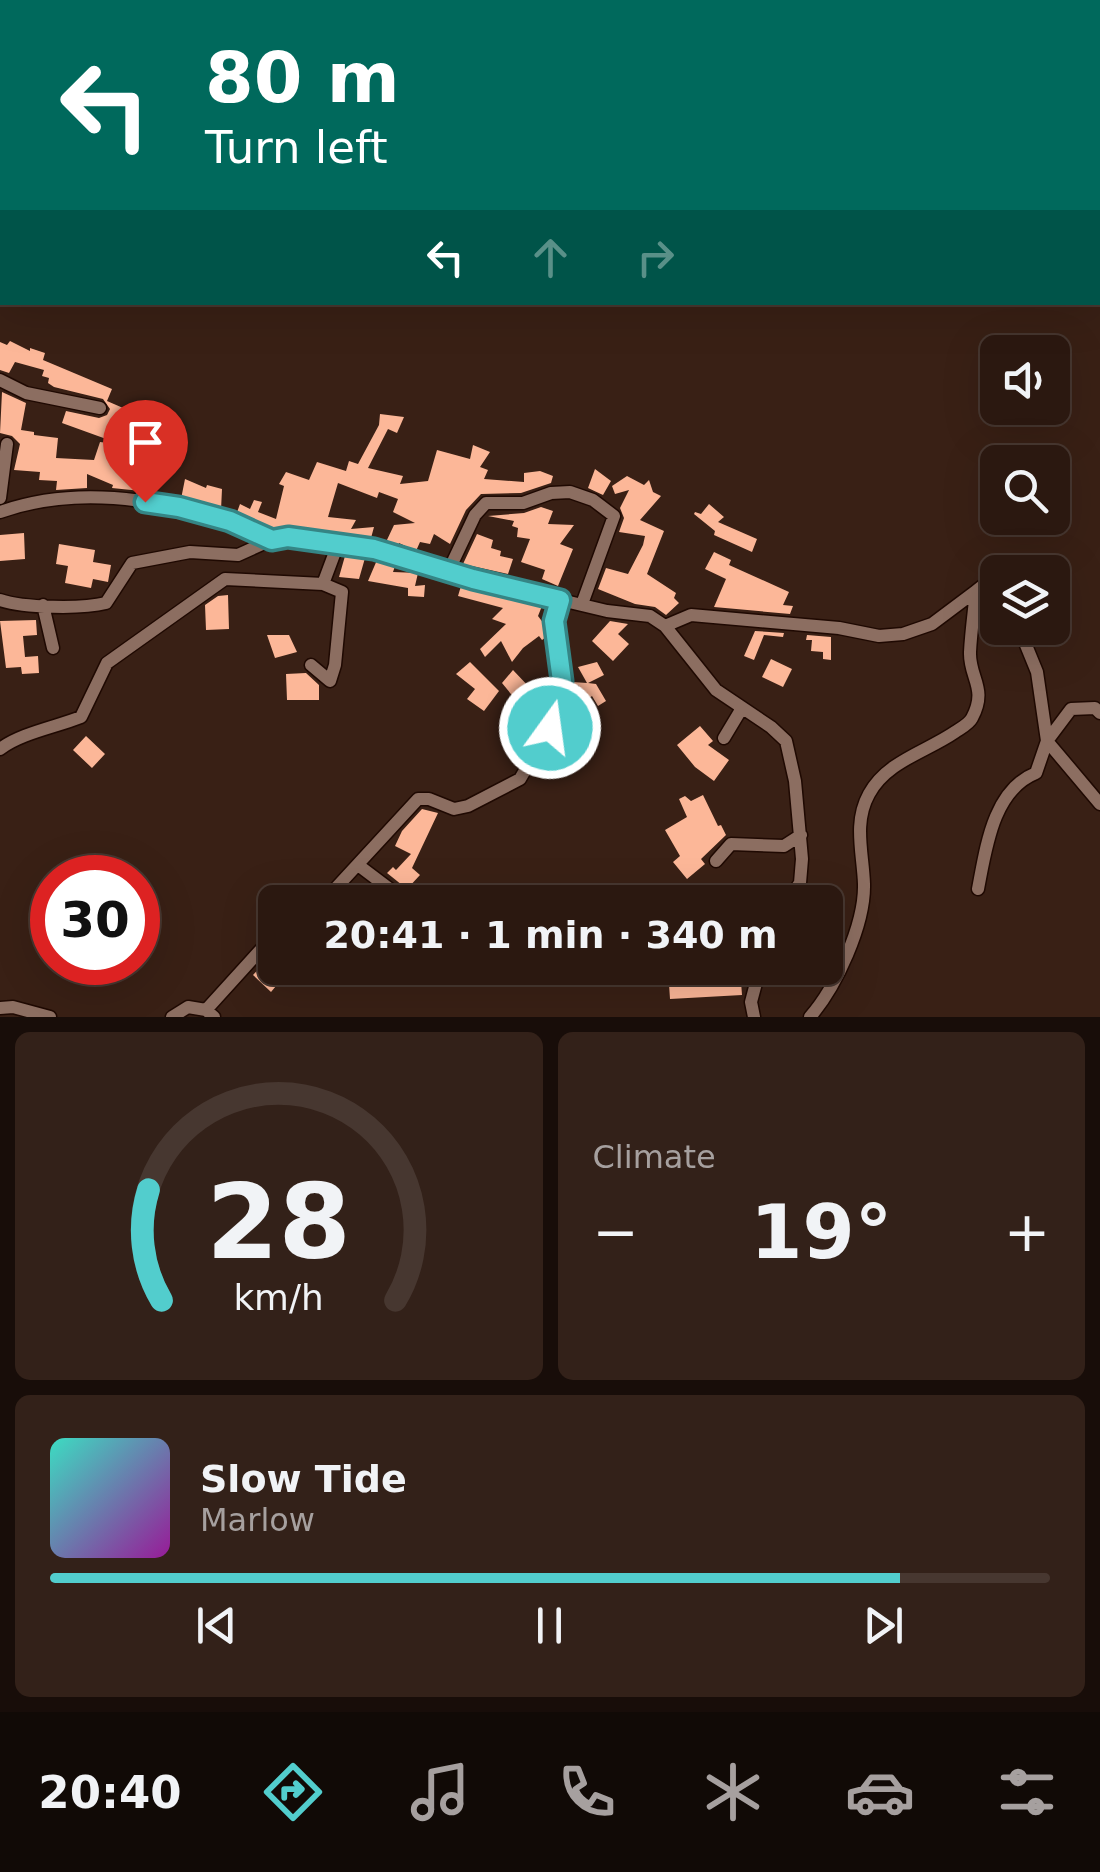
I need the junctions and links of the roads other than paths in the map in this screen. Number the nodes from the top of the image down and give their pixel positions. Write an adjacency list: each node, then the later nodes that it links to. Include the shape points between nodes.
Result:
1 (0, 380): 2 (street, via 26,393)
2 (100, 408)
3 (8, 444): 4 (street)
4 (0, 498)
5 (0, 512): 6 (street, via 112,498 179,507)
6 (272, 540): 7 (street); 8 (street)
7 (338, 544): 9 (street); 11 (street)
8 (238, 554): 10 (street); 17 (street, via 170,554 132,563 106,602)
9 (448, 572): 15 (street); 16 (street, via 486,503 570,492 614,516)
10 (226, 580): 11 (street); 26 (street, via 107,663 81,717 13,738)
11 (323, 584): 21 (street, via 342,592 330,681)
12 (980, 588): 13 (street)
13 (976, 591): 18 (street, via 932,624 902,634 691,614); 42 (street, via 970,654 979,697 971,722 898,762 869,793 861,814 864,885 854,931 833,987)
14 (0, 600): 17 (street)
15 (560, 600): 16 (street); 30 (street, via 554,621 559,702 520,779 454,809 418,799)
16 (582, 604): 18 (street, via 650,616)
17 (43, 605): 20 (street)
18 (665, 626): 22 (street, via 716,690)
19 (1026, 645): 25 (street, via 1037,672)
20 (53, 648)
21 (311, 666)
22 (742, 708): 24 (street); 28 (street, via 786,741)
23 (1100, 712): 25 (street, via 1071,710)
24 (724, 738)
25 (1046, 741): 27 (street); 34 (street, via 1036,773 1018,780 999,810)
26 (0, 749)
27 (1100, 804)
28 (801, 835): 29 (street, via 784,846 731,844); 33 (street)
29 (716, 861)
30 (358, 866): 31 (street); 32 (street)
31 (342, 885)
32 (384, 885)
33 (799, 885)
34 (978, 888)
35 (258, 955): 38 (street)
36 (756, 985): 41 (street)
37 (0, 1008): 39 (street)
38 (210, 1014): 40 (street, via 188,1007)
39 (50, 1017)
40 (172, 1017)
41 (754, 1017)
42 (810, 1017)

